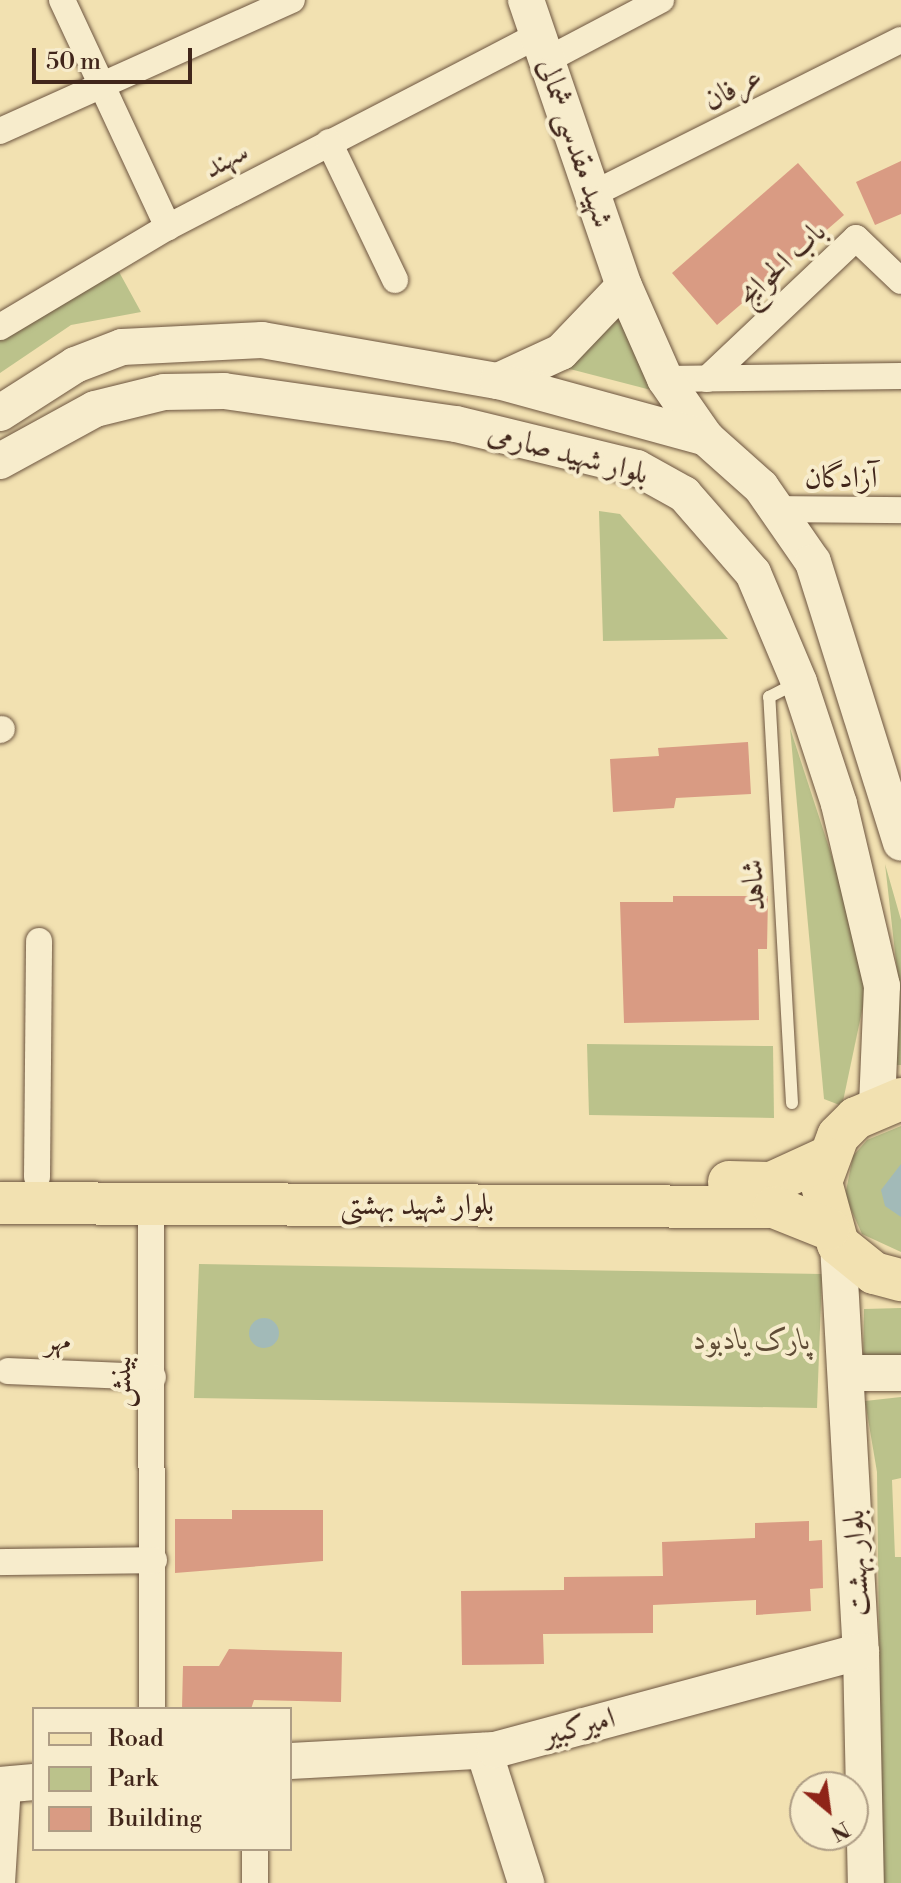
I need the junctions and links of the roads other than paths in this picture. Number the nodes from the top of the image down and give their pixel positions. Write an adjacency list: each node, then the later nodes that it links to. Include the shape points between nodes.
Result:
1 (62, 0): 7 (street)
2 (526, 0): 6 (main road, شهید مقدسی شمالی)
3 (661, 0): 6 (street, سهند)
4 (276, 2): 7 (street)
5 (901, 40): 10 (street, عرفان)
6 (542, 47): 9 (street, سهند); 10 (main road, شهید مقدسی شمالی)
7 (104, 85): 8 (street); 11 (street)
8 (0, 131)
9 (329, 142): 11 (street, سهند); 12 (street)
10 (593, 194): 14 (main road, شهید مقدسی شمالی)
11 (168, 227): 15 (street, سهند)
12 (395, 280)
13 (901, 281): 18 (street, باب الحوایج, via 856,238)
14 (624, 286): 17 (main road, شهید مقدسی شمالی); 19 (main road, via 561,352)
15 (0, 327)
16 (901, 376): 18 (street)
17 (665, 379): 18 (street); 21 (main road, شهید مقدسی شمالی)
18 (707, 379)
19 (498, 381): 20 (main road, بلوار شهید صارمی, via 303,345 196,338 96,356); 21 (main road, بلوار شهید صارمی)
20 (0, 413)
21 (706, 438): 23 (main road, بلوار شهید صارمی)
22 (0, 461): 25 (main road, بلوار شهید صارمی, via 95,409 204,391 456,424 637,468 684,494 732,541)
23 (780, 509): 24 (street, آزادگان); 26 (main road, بلوار شهید صارمی, via 828,601)
24 (901, 510)
25 (799, 682): 28 (main road, بلوار شهید صارمی, via 874,933); 29 (lane, شاهد, via 769,697)
26 (901, 842)
27 (39, 941): 31 (street)
28 (889, 1102): 30 (main road, via 838,1136)
29 (792, 1103)
30 (826, 1158): 31 (main road, بلوار شهید بهشتی, via 771,1183); 34 (main road, via 822,1206)
31 (18, 1177)
32 (0, 1203): 33 (main road, بلوار شهید بهشتی)
33 (151, 1204): 34 (main road, بلوار شهید بهشتی, via 774,1207); 39 (street, بینش)
34 (834, 1236): 35 (main road, بلوار شهید بهشتی, via 874,1273); 37 (main road, بلوار بهشت)
35 (901, 1280)
36 (8, 1371): 39 (street, مهر)
37 (848, 1373): 38 (main road); 42 (main road, بلوار بهشت)
38 (901, 1373)
39 (153, 1377): 40 (street, بینش)
40 (154, 1560): 41 (street); 43 (street, بینش)
41 (0, 1562)
42 (861, 1651): 44 (main road, امیرکبیر); 51 (main road, بلوار بهشت)
43 (152, 1707)
44 (484, 1751): 45 (main road, امیرکبیر); 50 (main road)
45 (292, 1761)
46 (14, 1784): 48 (street)
47 (255, 1851): 49 (street)
48 (2, 1883)
49 (255, 1883)
50 (526, 1883)
51 (866, 1883)

